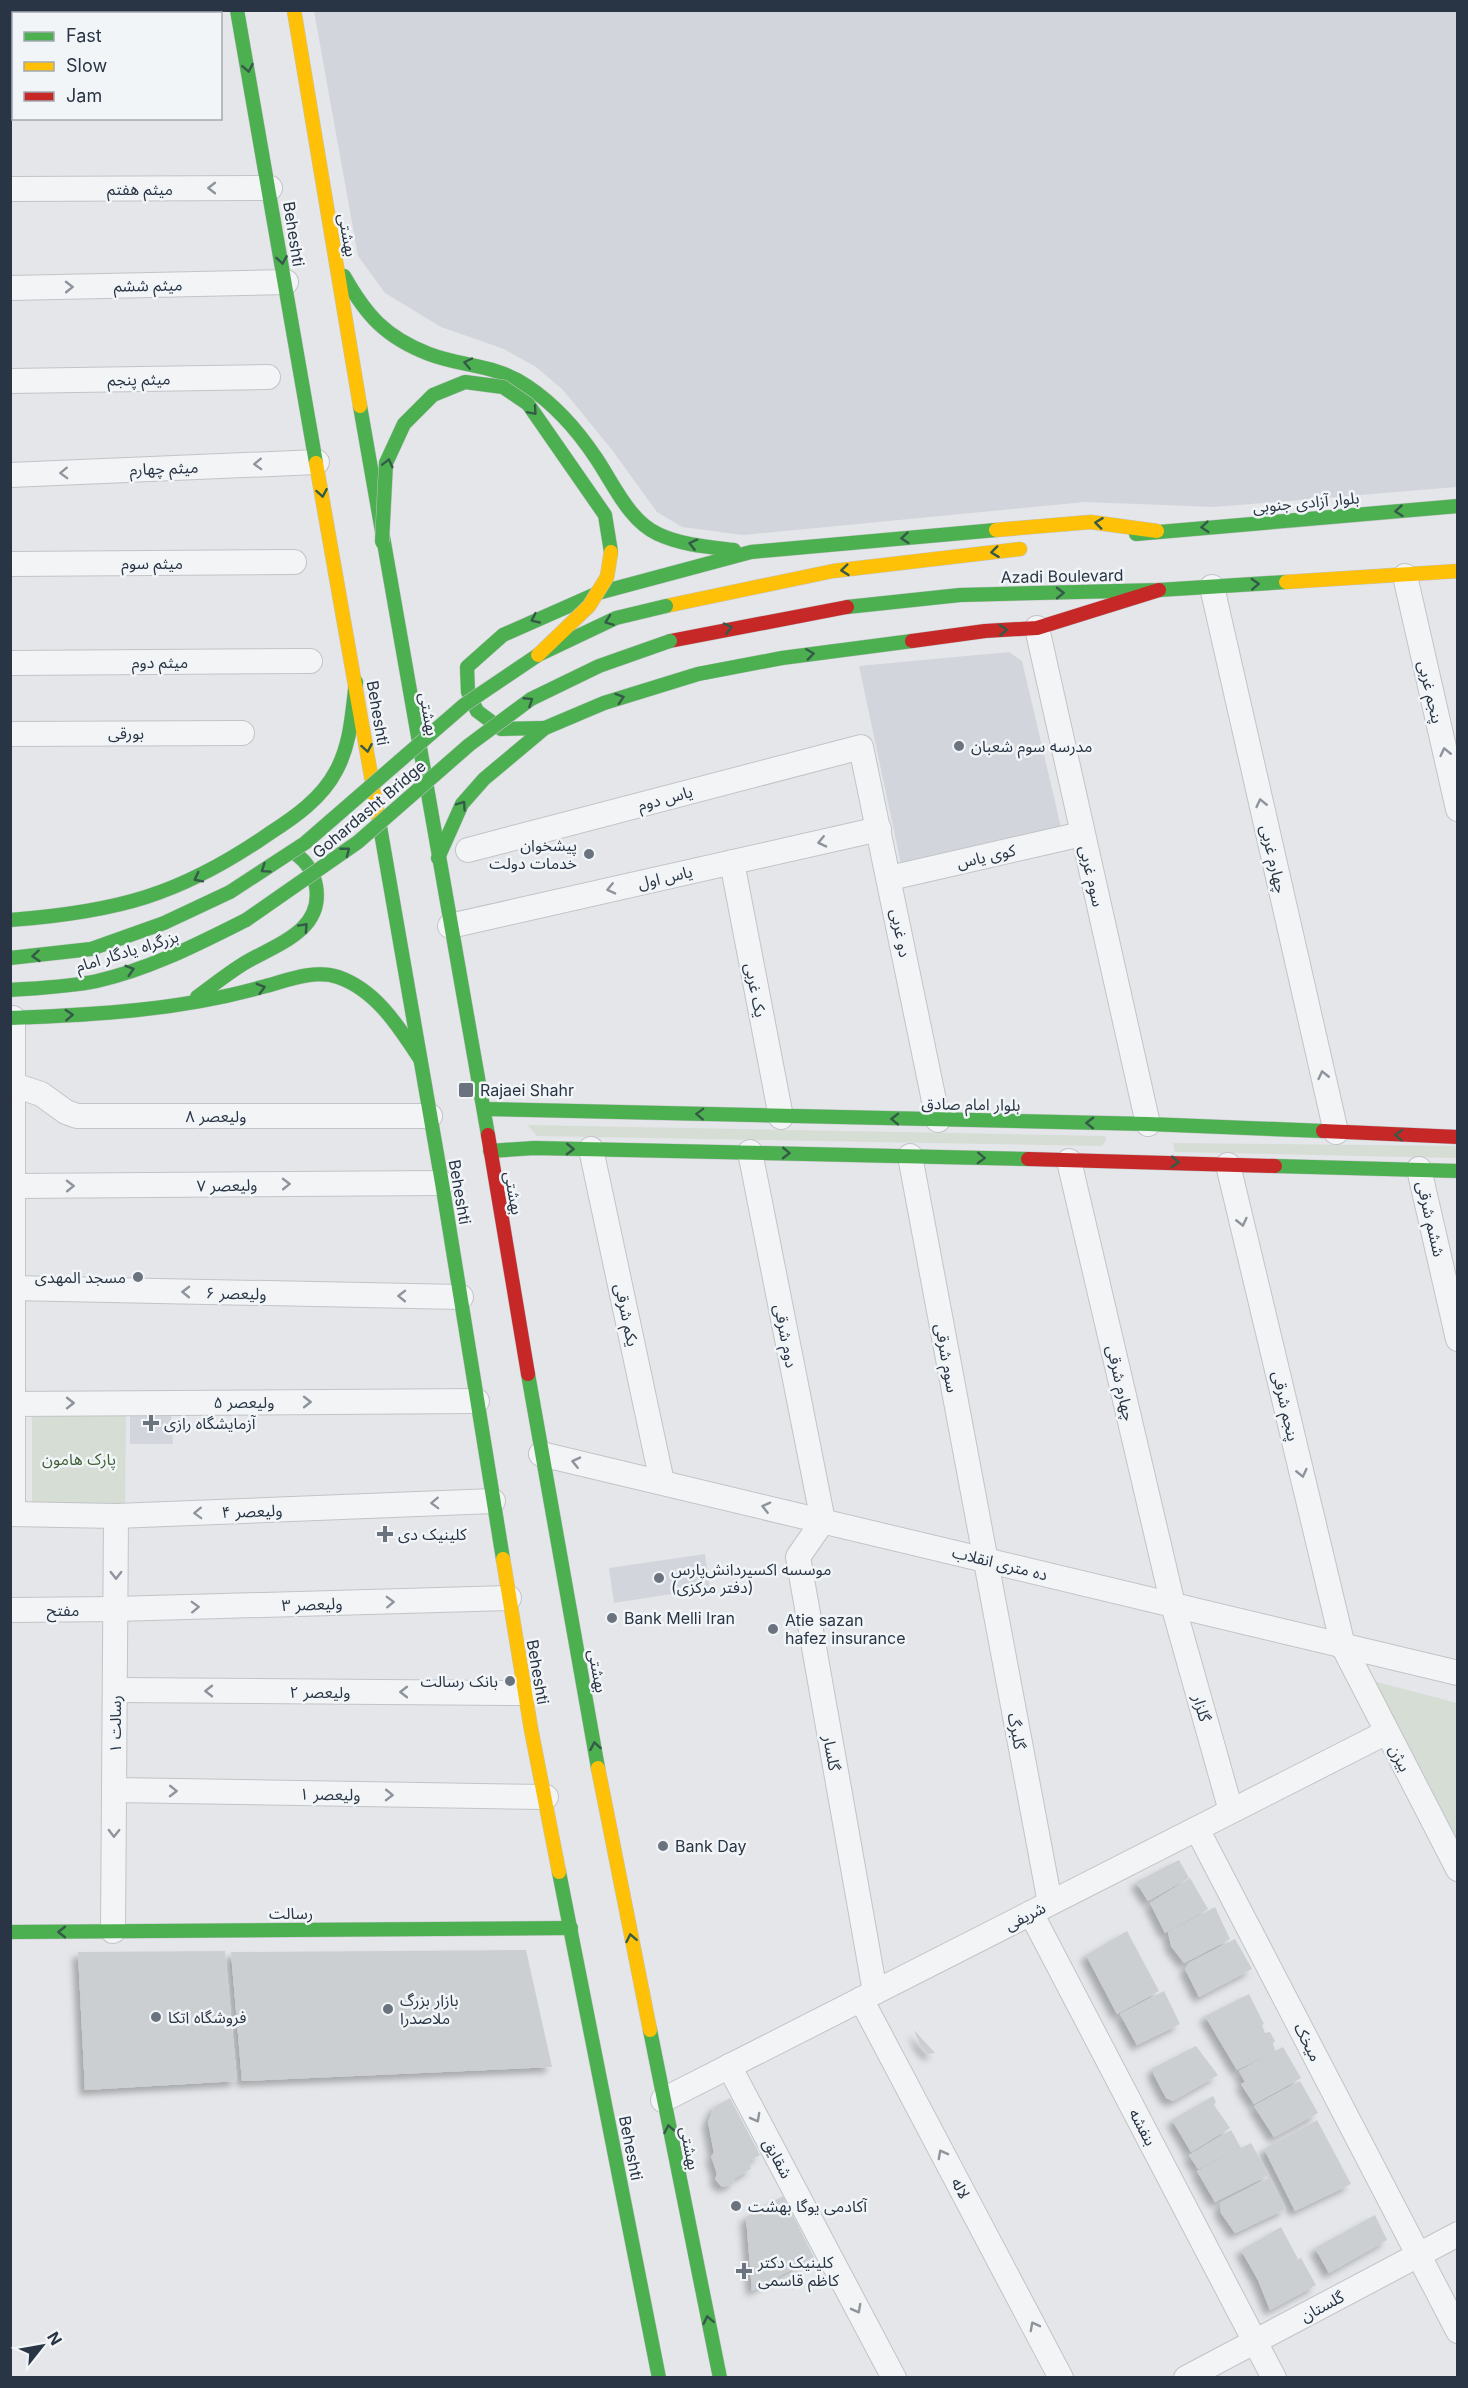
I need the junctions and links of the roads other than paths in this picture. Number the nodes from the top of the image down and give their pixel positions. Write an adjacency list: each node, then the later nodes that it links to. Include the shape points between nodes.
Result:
1 (237, 10): 3 (main road, Beheshti, one-way to 3)
2 (294, 10): 5 (main road, بهشتى)
3 (270, 188): 4 (street, میثم هفتم, one-way to 4); 6 (main road, Beheshti, one-way to 6)
4 (10, 189)
5 (335, 261): 15 (main road, بهشتى); 17 (main road, one-way to 5, via 701,546 657,534 626,507 595,456 557,410 499,370 429,354 387,332 362,308)
6 (286, 282): 7 (street, میثم ششم, one-way to 6); 10 (main road, Beheshti)
7 (10, 288)
8 (268, 377): 9 (street, میثم پنجم)
9 (10, 381)
10 (317, 462): 11 (street, میثم چهارم, one-way to 11); 30 (main road, Beheshti, one-way to 30)
11 (10, 475)
12 (1458, 507): 13 (main road, بلوار آزادی جنوبی, one-way to 13)
13 (1157, 531): 14 (main road); 17 (main road, one-way to 17, via 1091,522)
14 (1098, 539)
15 (382, 542): 27 (main road, one-way to 27, bridge, via 386,463 404,424 432,395 465,382 502,387 528,404 605,515 611,551 607,578 589,606); 40 (main road, بهشتى)
16 (1039, 547): 24 (main road, Azadi Boulevard, one-way to 24, via 833,571)
17 (751, 552): 31 (main road, one-way to 31, via 598,593 503,635 467,667 468,692 477,711 501,729)
18 (294, 561): 19 (street, میثم سوم)
19 (10, 564)
20 (1458, 571): 21 (main road, Azadi Boulevard)
21 (1405, 576): 22 (main road, Azadi Boulevard, one-way to 21); 35 (street, پنجم غربی, one-way to 21)
22 (1212, 587): 23 (main road, Azadi Boulevard); 58 (street, چهارم غربی, one-way to 22)
23 (1159, 590): 25 (main road); 26 (main road, Azadi Boulevard, one-way to 23, via 834,608 960,595)
24 (666, 606): 27 (main road, Gohardasht Bridge, one-way to 27, bridge, via 616,618)
25 (1037, 628): 31 (main road, one-way to 25, via 604,703 698,674 870,645); 37 (street, سوم غربی)
26 (670, 641): 45 (main road, Gohardasht Bridge, one-way to 26, bridge, via 321,871 484,733 531,699 579,673)
27 (538, 655): 43 (main road, Gohardasht Bridge, one-way to 43, bridge, via 464,705 305,843)
28 (310, 661): 29 (street, میثم دوم)
29 (10, 663)
30 (356, 682): 38 (main road, via 347,744 336,771 304,808); 51 (main road, Beheshti, one-way to 51)
31 (545, 728): 40 (main road, one-way to 31, via 462,804 484,779)
32 (242, 733): 33 (street, بورقی)
33 (10, 734)
34 (861, 747): 36 (street, دو غربی); 39 (street, یاس دوم)
35 (1458, 809)
36 (879, 829): 41 (street, یاس اول, one-way to 41); 42 (street, دو غربی)
37 (1082, 834): 42 (street, کوی یاس); 60 (street, سوم غربی)
38 (255, 844): 44 (main road, one-way to 44, via 221,867 133,903 83,914); 49 (main road, one-way to 38, via 244,964 298,934 315,915 318,891 301,857 273,845)
39 (468, 850)
40 (438, 858): 46 (main road, بهشتى)
41 (732, 862): 46 (street, یاس اول, one-way to 46); 56 (street, یک غربی)
42 (890, 878): 57 (street, دو غربی)
43 (230, 892): 47 (main road, بزرگراه یادگار امام, one-way to 47, via 164,923 92,949)
44 (10, 920)
45 (246, 920): 48 (main road, بزرگراه یادگار امام, one-way to 45, via 100,980 179,955)
46 (450, 926): 54 (main road, بهشتى)
47 (10, 958)
48 (10, 990)
49 (186, 1005): 50 (main road, one-way to 49); 51 (main road, one-way to 51, via 315,973 338,977 390,1013)
50 (12, 1018): 52 (street)
51 (420, 1059): 55 (main road, Beheshti)
52 (11, 1084): 55 (street, ولیعصر ۸, via 41,1094 77,1116); 66 (street)
53 (526, 1108): 54 (main road, بلوار امام صادق); 56 (main road, بلوار امام صادق, one-way to 53); 61 (main road, via 521,1112 518,1129 522,1141)
54 (484, 1109): 63 (main road, بهشتى)
55 (430, 1116): 71 (main road, Beheshti)
56 (781, 1117): 57 (main road, بلوار امام صادق, one-way to 56)
57 (938, 1120): 60 (main road, بلوار امام صادق, one-way to 57)
58 (1336, 1132): 59 (main road, بلوار امام صادق, one-way to 58); 60 (main road, بلوار امام صادق)
59 (1458, 1137)
60 (1146, 1145): 67 (main road, بلوار امام صادق); 68 (main road, بلوار امام صادق, one-way to 68)
61 (534, 1148): 62 (main road, بلوار امام صادق, one-way to 62); 63 (main road, بلوار امام صادق)
62 (591, 1149): 64 (main road, بلوار امام صادق); 80 (street, یکم شرقی)
63 (490, 1151): 79 (main road, بهشتى)
64 (750, 1152): 65 (main road, بلوار امام صادق, one-way to 65); 84 (street, دوم شرقی)
65 (910, 1156): 67 (main road, بلوار امام صادق, one-way to 67); 85 (street, سوم شرقی)
66 (12, 1158): 72 (street)
67 (1069, 1161): 87 (street, چهارم شرقی)
68 (1228, 1165): 69 (main road, بلوار امام صادق); 90 (street, پنجم شرقی, one-way to 90)
69 (1419, 1169): 70 (main road, بلوار امام صادق); 76 (street, ششم شرقی)
70 (1458, 1171)
71 (442, 1183): 72 (street, ولیعصر ۷, one-way to 71); 75 (main road, Beheshti)
72 (12, 1186): 73 (street)
73 (11, 1258): 74 (street)
74 (12, 1288): 75 (street, ولیعصر ۶, one-way to 74); 78 (street)
75 (461, 1297): 77 (main road, Beheshti)
76 (1458, 1339)
77 (477, 1401): 78 (street, ولیعصر ۵, one-way to 77); 81 (main road, Beheshti)
78 (11, 1404): 82 (street)
79 (541, 1454): 80 (street, ده متری انقلاب, one-way to 79); 106 (main road, بهشتى, one-way to 79)
80 (662, 1482): 84 (street, ده متری انقلاب, one-way to 80)
81 (493, 1501): 83 (street, ولیعصر ۴, one-way to 83); 86 (main road, Beheshti)
82 (12, 1514): 83 (street, ولیعصر ۴)
83 (116, 1516): 89 (street, رسالت ۱, one-way to 89)
84 (823, 1521): 85 (street, ده متری انقلاب); 104 (street, گلسار, via 798,1557)
85 (984, 1560): 87 (street, ده متری انقلاب); 100 (street, گلبرگ)
86 (509, 1598): 89 (street, ولیعصر ۳, one-way to 86); 93 (main road, Beheshti)
87 (1173, 1605): 90 (street, ده متری انقلاب); 97 (street, گلزار)
88 (10, 1610): 89 (street, مفتح)
89 (116, 1610): 92 (street, رسالت ۱)
90 (1343, 1646): 91 (street, ده متری انقلاب); 94 (street, بیژن)
91 (1458, 1673)
92 (115, 1690): 93 (street, ولیعصر ۲, one-way to 92); 95 (street, رسالت ۱)
93 (525, 1693): 96 (main road, Beheshti)
94 (1387, 1732): 97 (street, شریفی); 99 (street, بیژن)
95 (114, 1790): 96 (street, ولیعصر ۱, one-way to 96); 102 (street, رسالت ۱, one-way to 102)
96 (546, 1797): 101 (main road, Beheshti)
97 (1231, 1811): 98 (street, شریفی)
98 (1197, 1829): 100 (street, شریفی); 108 (street, میخک)
99 (1458, 1869)
100 (1040, 1908): 104 (street, شریفی); 110 (street, بنفشه)
101 (571, 1928): 102 (main road, رسالت); 111 (main road, Beheshti)
102 (113, 1931): 103 (main road, رسالت, one-way to 103)
103 (10, 1932)
104 (868, 1996): 105 (street, شریفی); 114 (street, لاله, one-way to 104)
105 (729, 2066): 106 (street, شریفی); 113 (street, شقایق, one-way to 113)
106 (663, 2100): 112 (main road, بهشتى, one-way to 106)
107 (1458, 2234): 108 (street, گلستان)
108 (1418, 2255): 109 (street, میخک); 110 (street, گلستان)
109 (1458, 2331)
110 (1255, 2341): 115 (street, گلستان); 116 (street, بنفشه)
111 (658, 2378)
112 (720, 2378)
113 (894, 2378)
114 (1061, 2378)
115 (1186, 2378)
116 (1274, 2378)

